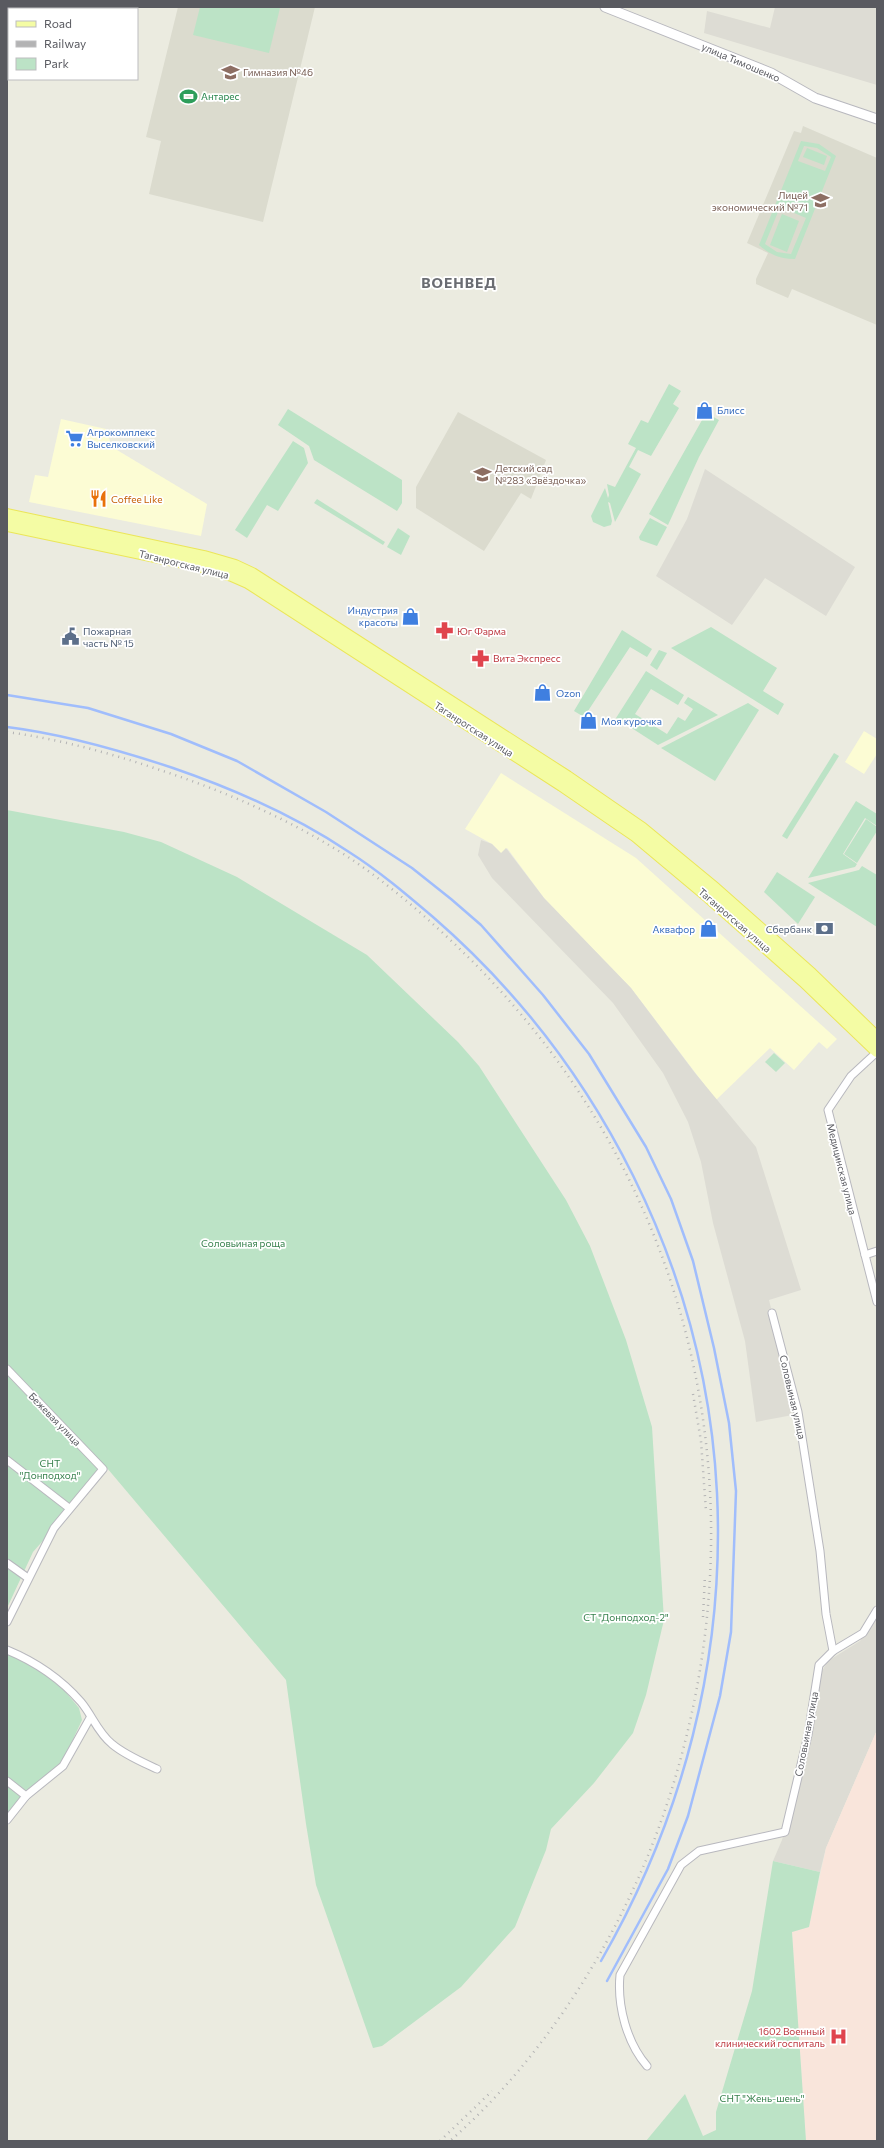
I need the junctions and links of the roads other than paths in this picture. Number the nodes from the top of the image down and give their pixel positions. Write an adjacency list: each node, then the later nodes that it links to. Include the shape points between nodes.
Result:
1 (605, 7): 2 (street, улица Тимошенко, via 771,74 815,98)
2 (877, 119)
3 (7, 516): 5 (main road, Таганрогская улица, via 204,557 235,566 252,574)
4 (7, 525): 5 (main road, Таганрогская улица, via 202,566 248,582)
5 (539, 765): 6 (main road, Таганрогская улица, via 660,842 810,974); 7 (main road, Таганрогская улица, via 654,850 804,981)
6 (877, 1038)
7 (877, 1052): 9 (street, Медицинская улица, via 852,1076 828,1110)
8 (877, 1251): 9 (street)
9 (864, 1255): 10 (street, Медицинская улица)
10 (877, 1302)
11 (772, 1313): 20 (street, Соловьиная улица, via 798,1412)
12 (7, 1369): 14 (street, Бежевая улица, via 103,1469)
13 (7, 1460): 14 (street)
14 (69, 1508): 16 (street, via 54,1528)
15 (7, 1563): 16 (street)
16 (28, 1578): 18 (street)
17 (877, 1610): 20 (street, via 863,1632)
18 (7, 1622)
19 (7, 1650): 21 (street, via 29,1659 48,1671 82,1703)
20 (833, 1651): 26 (street, Соловьиная улица, via 819,1665 808,1735 785,1832 699,1851 691,1856 681,1865 620,1975 618,1993 632,2044)
21 (90, 1718): 22 (street, via 112,1744); 24 (street, via 63,1766)
22 (157, 1769)
23 (7, 1781): 24 (street)
24 (26, 1796): 25 (street)
25 (7, 1820)
26 (647, 2066)

